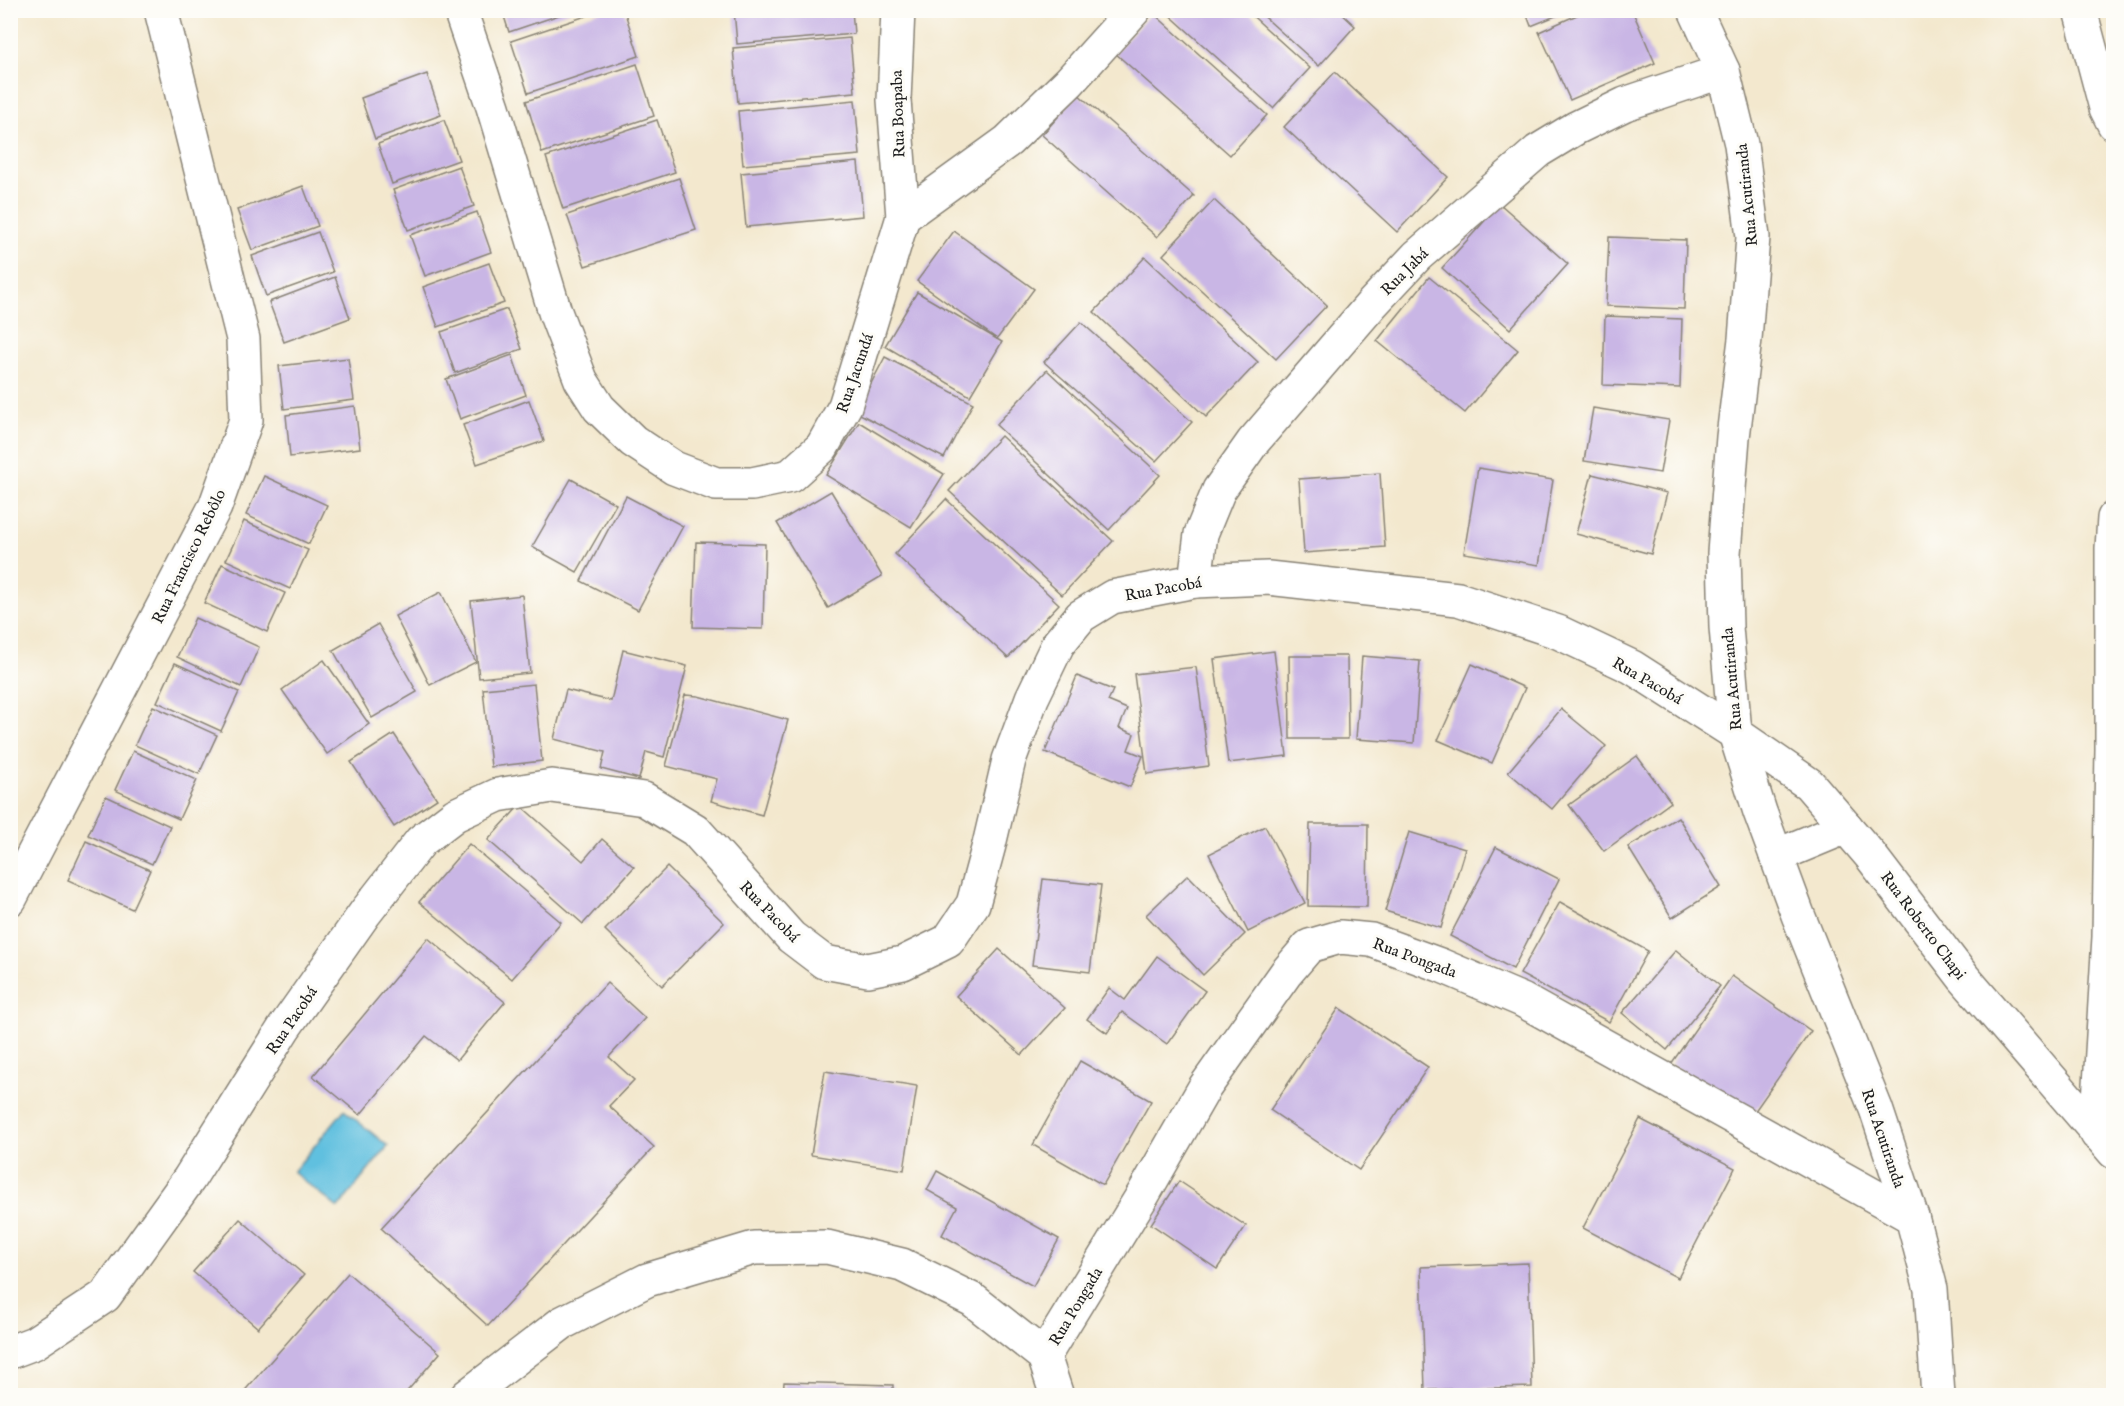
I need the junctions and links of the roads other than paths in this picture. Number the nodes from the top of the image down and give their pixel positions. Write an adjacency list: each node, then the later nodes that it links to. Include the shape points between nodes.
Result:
1 (161, 10): 15 (street, Rua Francisco Rebôlo, via 243,339 246,420 215,507)
2 (460, 10): 9 (street, Rua Jacundá, via 555,312 581,380 599,408 633,441 674,468 716,484 752,484 790,476 822,447 845,406)
3 (898, 10): 9 (street, Rua Boapaba, via 894,100)
4 (1134, 10): 9 (street, via 1069,82 1008,141)
5 (1695, 10): 7 (street, Rua Acutiranda)
6 (2080, 10): 8 (street, via 2106,108)
7 (1724, 71): 11 (street, Rua Jabá, via 1625,104 1576,128 1538,151 1417,256 1253,441 1219,490 1201,534); 12 (street, Rua Acutiranda, via 1741,144 1753,237 1724,553)
8 (2114, 124)
9 (903, 217)
10 (2114, 518): 16 (street)
11 (1195, 581): 12 (street, Rua Pacobá, via 1268,578 1458,599 1558,632 1632,667); 18 (street, Rua Pacobá, via 1112,597 1081,616 1058,644 1009,760 973,904 948,941 903,963 868,970 824,962 791,937 695,830 644,799 552,786 498,795 455,815 420,841 365,913 284,1028 189,1179 105,1296 33,1343)
12 (1734, 732): 13 (street, Rua Roberto Chapi, via 1809,784); 14 (street, Rua Acutiranda)
13 (1846, 827): 14 (street); 16 (street, Rua Roberto Chapi, via 1964,978)
14 (1776, 856): 17 (street, Rua Acutiranda, via 1876,1109)
15 (10, 899)
16 (2105, 1143)
17 (1912, 1217): 19 (street, Rua Pongada, via 1522,1000 1371,940 1340,937 1309,946 1225,1058); 22 (street, Rua Acutiranda, via 1931,1289)
18 (10, 1352)
19 (1044, 1356): 20 (street, via 973,1300 902,1265 827,1247 754,1248 647,1280 562,1323); 21 (street)
20 (468, 1395)
21 (1057, 1395)
22 (1938, 1395)

